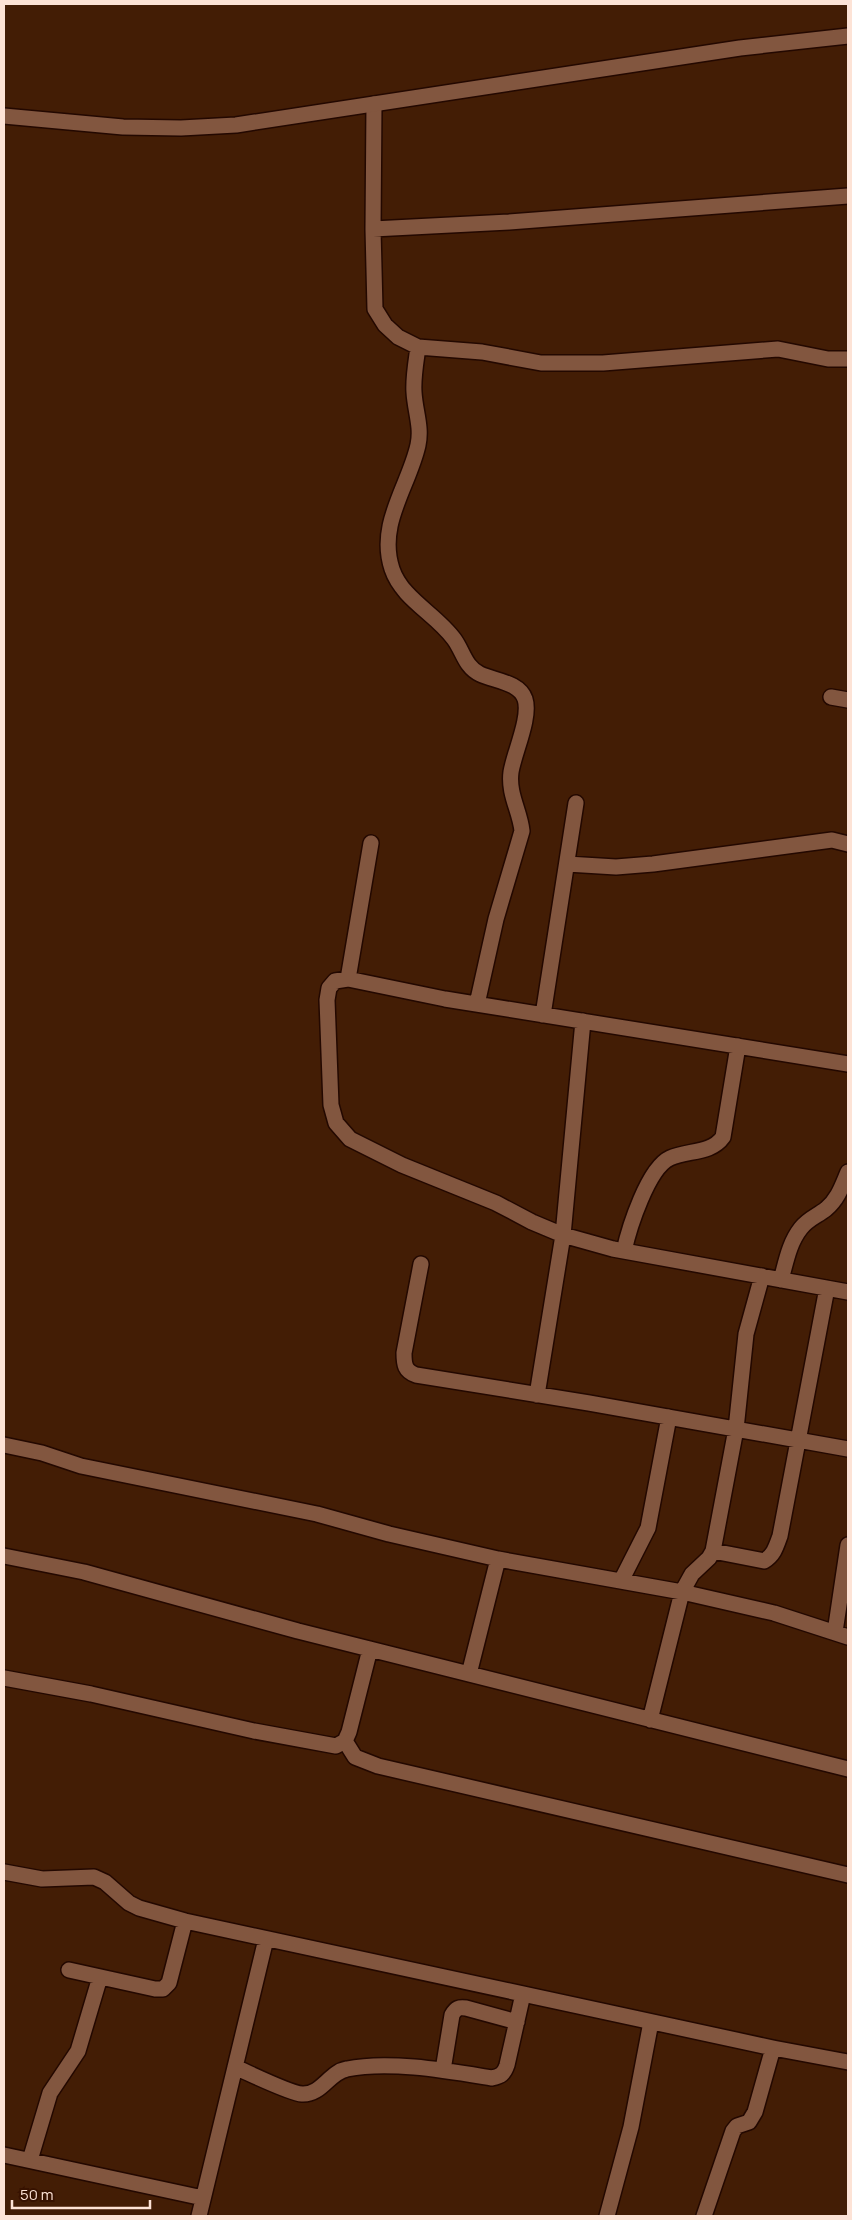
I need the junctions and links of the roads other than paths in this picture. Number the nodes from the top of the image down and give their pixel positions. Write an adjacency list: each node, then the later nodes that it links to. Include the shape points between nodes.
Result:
1 (848, 36): 2 (street, via 740,48)
2 (374, 104): 3 (street, via 236,125 180,128 123,127); 5 (street)
3 (4, 116)
4 (848, 196): 5 (street, via 510,222)
5 (373, 229): 6 (street, via 375,309 398,337)
6 (418, 347): 7 (street, via 482,352 541,363 603,362 778,349 828,360); 15 (street, via 414,392 420,430 418,447 389,529 392,568 407,593 446,628 472,669 518,688 525,698 527,710 510,788 521,816 522,831 496,919)
7 (848, 359)
8 (830, 697): 9 (street)
9 (848, 700)
10 (576, 803): 13 (street)
11 (371, 843): 14 (street)
12 (848, 844): 13 (street, via 832,840 616,867)
13 (567, 864): 16 (street)
14 (348, 979): 15 (street); 21 (street, via 335,981 329,988 327,1000 331,1105 336,1123 350,1139)
15 (477, 1004): 16 (street)
16 (543, 1015): 17 (street)
17 (583, 1021): 18 (street); 21 (street)
18 (738, 1046): 19 (street); 22 (street, via 723,1137 718,1145 669,1158 661,1165 634,1214)
19 (848, 1064)
20 (848, 1172): 25 (street, via 837,1197 811,1218 792,1242)
21 (563, 1235): 22 (street); 28 (street)
22 (624, 1251): 24 (street)
23 (421, 1264): 28 (street, via 404,1353 404,1364 409,1372)
24 (762, 1276): 25 (street); 30 (street, via 746,1334)
25 (781, 1280): 26 (street)
26 (827, 1288): 27 (street); 31 (street)
27 (848, 1292)
28 (537, 1395): 29 (street)
29 (669, 1417): 30 (street); 38 (street, via 648,1528)
30 (736, 1429): 31 (street); 35 (street)
31 (797, 1440): 33 (street); 35 (street, via 780,1536 770,1558 756,1561)
32 (4, 1445): 37 (street, via 81,1466 317,1514)
33 (848, 1449)
34 (848, 1545): 40 (street)
35 (713, 1551): 39 (street, via 692,1574)
36 (4, 1556): 41 (street, via 84,1572)
37 (498, 1559): 38 (street); 42 (street)
38 (621, 1581): 39 (street)
39 (682, 1592): 40 (street, via 774,1613); 44 (street)
40 (842, 1634)
41 (370, 1649): 42 (street); 45 (street)
42 (469, 1674): 44 (street)
43 (4, 1678): 45 (street, via 328,1746)
44 (650, 1720): 46 (street)
45 (345, 1741): 48 (street, via 355,1757 371,1764)
46 (848, 1769)
47 (4, 1872): 49 (street, via 42,1879 94,1877 139,1908)
48 (848, 1875)
49 (185, 1921): 50 (street); 52 (street, via 169,1983 163,1989 155,1990)
50 (266, 1939): 53 (street); 58 (street)
51 (68, 1970): 52 (street)
52 (100, 1976): 61 (street, via 78,2052 50,2093)
53 (523, 1994): 54 (street); 55 (street)
54 (517, 2022): 59 (street, via 505,2072 499,2077); 59 (street, via 466,2008 455,2010)
55 (651, 2022): 56 (street); 64 (street, via 631,2127)
56 (772, 2048): 57 (street); 65 (street, via 755,2112 749,2122 733,2131)
57 (848, 2062)
58 (235, 2067): 59 (street, via 301,2094 320,2089 340,2070 356,2067); 62 (street)
59 (443, 2070)
60 (4, 2155): 61 (street)
61 (30, 2160): 62 (street)
62 (203, 2198): 63 (street)
63 (199, 2216)
64 (607, 2216)
65 (704, 2216)

